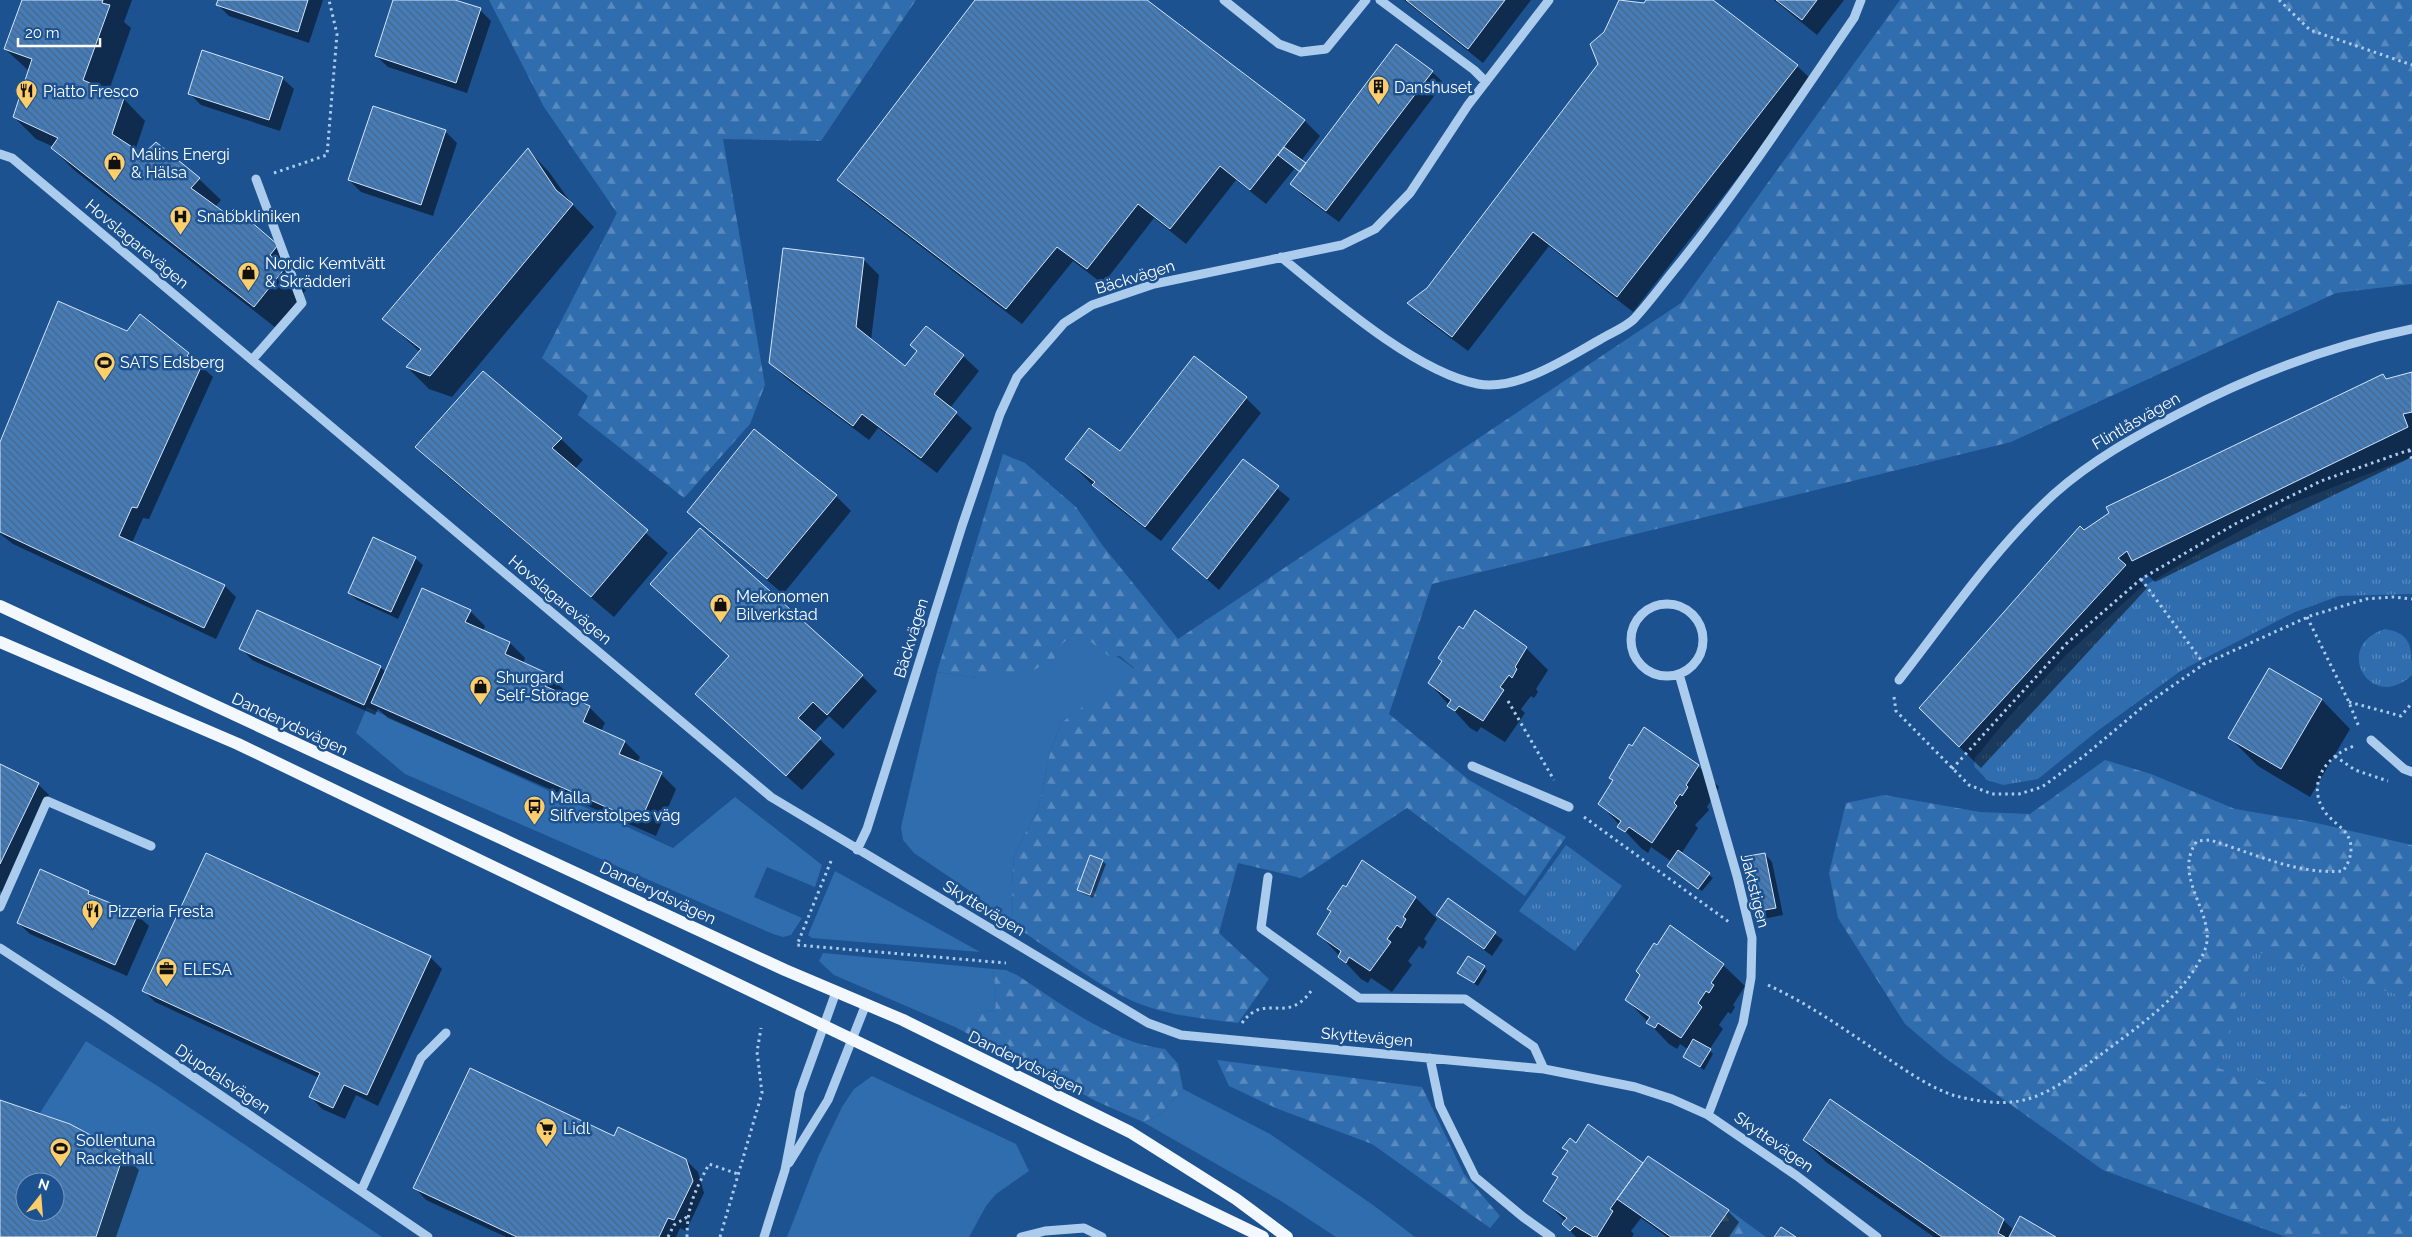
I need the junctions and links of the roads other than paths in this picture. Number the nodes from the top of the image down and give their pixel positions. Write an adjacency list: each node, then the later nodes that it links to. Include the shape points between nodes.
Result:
1 (1224, 0): 2 (street, via 1280,44 1301,52 1326,49)
2 (1366, 0)
3 (1380, 0): 6 (street)
4 (1550, 0): 6 (street, Bäckvägen)
5 (1861, 0): 9 (street, via 1854,18 1719,213 1633,321 1544,370 1511,381 1479,384 1447,373 1381,334)
6 (1486, 82): 9 (street, Bäckvägen, via 1410,193 1375,229 1342,245)
7 (0, 154): 11 (street, Hovslagarevägen, via 12,158)
8 (256, 179): 11 (street, via 302,303)
9 (1282, 257): 21 (street, Bäckvägen, via 1154,284 1092,305 1064,324 1016,377 965,517 867,829)
10 (2412, 329): 15 (street, Flintlåsvägen, via 2360,340 2248,379 2132,437 2093,463 2054,495 1990,564)
11 (252, 360): 21 (street, Hovslagarevägen, via 771,797)
12 (0, 606): 25 (main road, Danderydsvägen)
13 (0, 642): 27 (main road, via 238,744)
14 (1679, 674): 14 (street, via 1689,669 1698,658 1702,648 1700,626 1692,614 1674,604 1649,608 1633,626 1631,646 1636,658 1654,674); 32 (street, Jaktstigen, via 1752,938 1751,978 1742,1023)
15 (1899, 680)
16 (2369, 741): 18 (street)
17 (1472, 766): 19 (street)
18 (2412, 772)
19 (1569, 807)
20 (151, 846): 23 (street, via 47,801)
21 (857, 850): 30 (street, Skyttevägen, via 1148,1024 1182,1036)
22 (1268, 877): 31 (street, via 1261,928 1323,973 1359,998 1465,999 1534,1047)
23 (0, 908)
24 (0, 948): 34 (street, Djupdalsvägen)
25 (836, 992): 26 (main road, Danderydsvägen); 27 (street)
26 (866, 1004): 29 (street); 40 (main road, Danderydsvägen, via 1130,1132 1236,1199)
27 (822, 1026): 29 (main road); 33 (street, via 800,1092)
28 (446, 1033): 34 (street, via 421,1058)
29 (850, 1039): 33 (street, via 828,1100); 39 (main road)
30 (1430, 1058): 31 (street, Skyttevägen); 41 (street, via 1440,1106 1475,1177)
31 (1544, 1069): 32 (street, Skyttevägen, via 1635,1087)
32 (1708, 1115): 42 (street, Skyttevägen, via 1797,1176)
33 (785, 1170): 36 (street)
34 (361, 1191): 35 (street, Djupdalsvägen)
35 (428, 1237)
36 (764, 1237)
37 (1021, 1237): 38 (street, via 1045,1231 1084,1228)
38 (1102, 1237)
39 (1264, 1237)
40 (1287, 1237)
41 (1551, 1237)
42 (1877, 1237)

